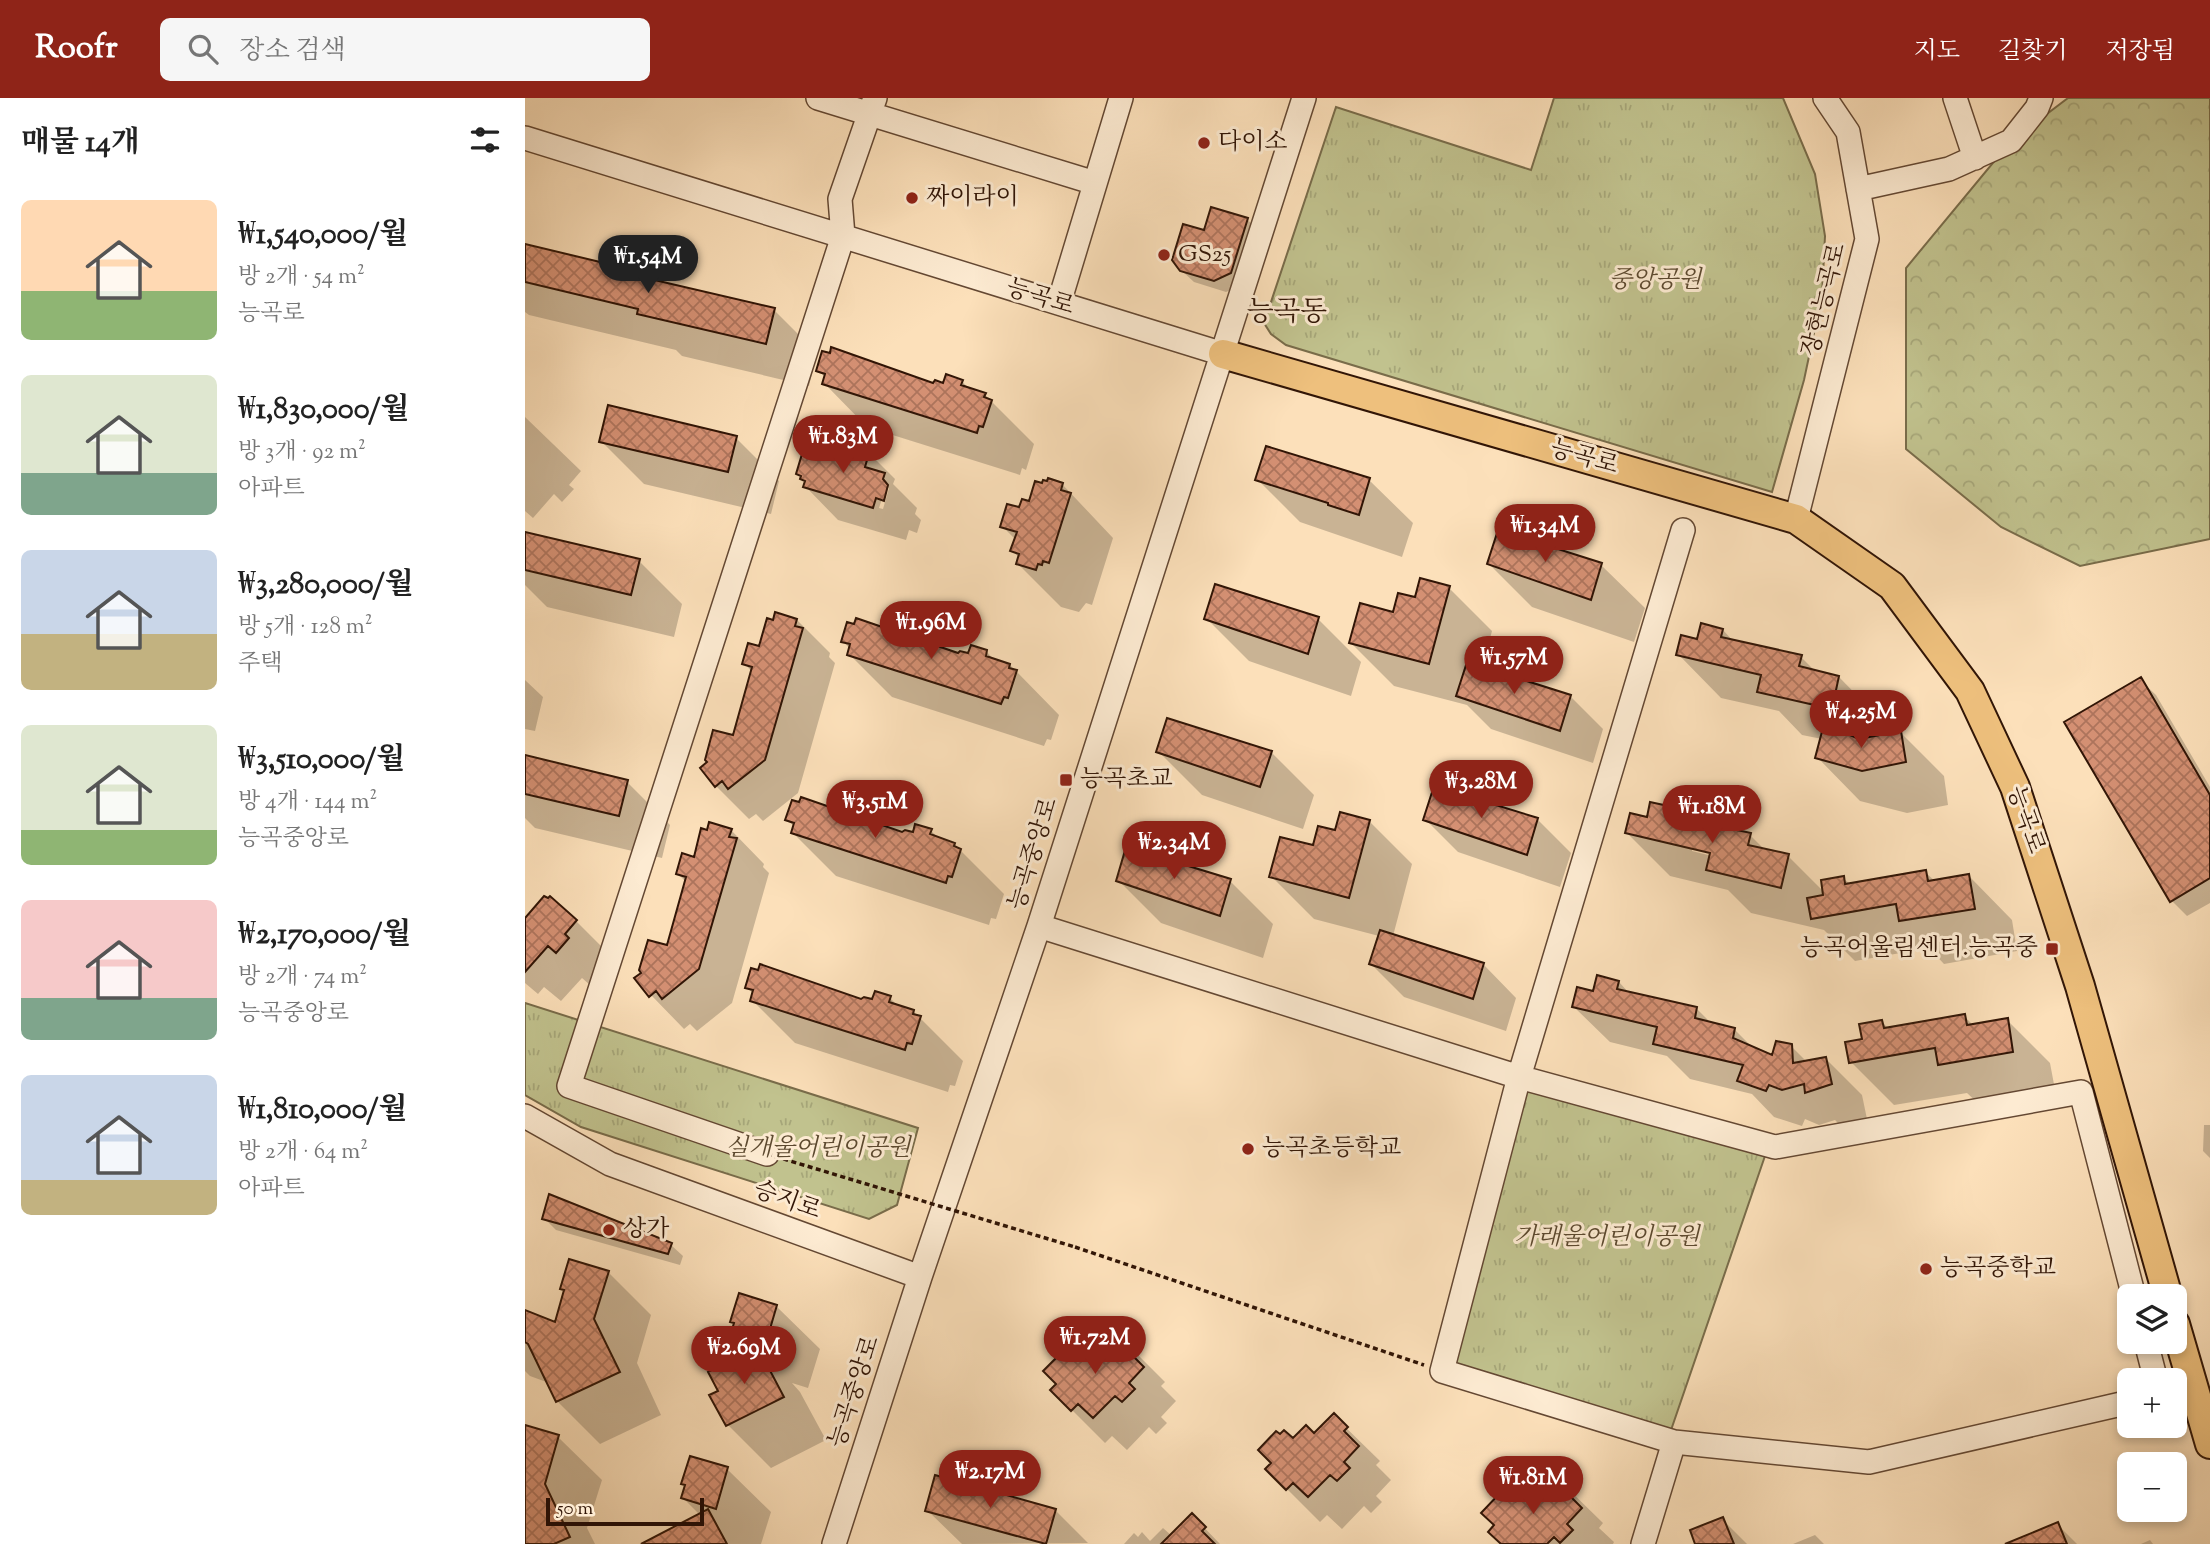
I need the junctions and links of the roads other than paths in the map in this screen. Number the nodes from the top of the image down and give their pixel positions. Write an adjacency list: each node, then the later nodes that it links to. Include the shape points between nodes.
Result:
1 (818, 98): 7 (street)
2 (1121, 98): 10 (street)
3 (1304, 98): 14 (street, 능곡중앙로)
4 (1825, 98): 11 (street, 장현능곡로, via 1848,132)
5 (1955, 98): 9 (street)
6 (2041, 98): 9 (street, via 2011,141)
7 (873, 106): 10 (street); 12 (street, via 840,199)
8 (525, 138): 12 (street, 능곡로)
9 (1975, 158): 11 (street, via 1949,169)
10 (1095, 183): 13 (street)
11 (1858, 190): 15 (street, 장현능곡로, via 1867,239)
12 (843, 236): 13 (street, 능곡로); 20 (street, via 569,1086)
13 (1059, 303): 14 (street, 능곡로)
14 (1223, 354): 15 (main road, 능곡로); 17 (street, 능곡중앙로)
15 (1796, 519): 23 (main road, 능곡로, via 1892,586 1970,691 2015,787 2080,986)
16 (1683, 530): 18 (street)
17 (1039, 926): 18 (street); 21 (street, 능곡중앙로)
18 (1518, 1077): 22 (street, via 1775,1147 2081,1092); 26 (street, via 1442,1371)
19 (525, 1116): 21 (street, 승지로, via 610,1164)
20 (767, 1154)
21 (920, 1277): 28 (street, 능곡중앙로)
22 (2131, 1284)
23 (2164, 1284)
24 (2184, 1354): 27 (main road)
25 (2117, 1405): 26 (street, via 1869,1462)
26 (1674, 1442): 29 (street)
27 (2210, 1444)
28 (834, 1544)
29 (1643, 1544)

